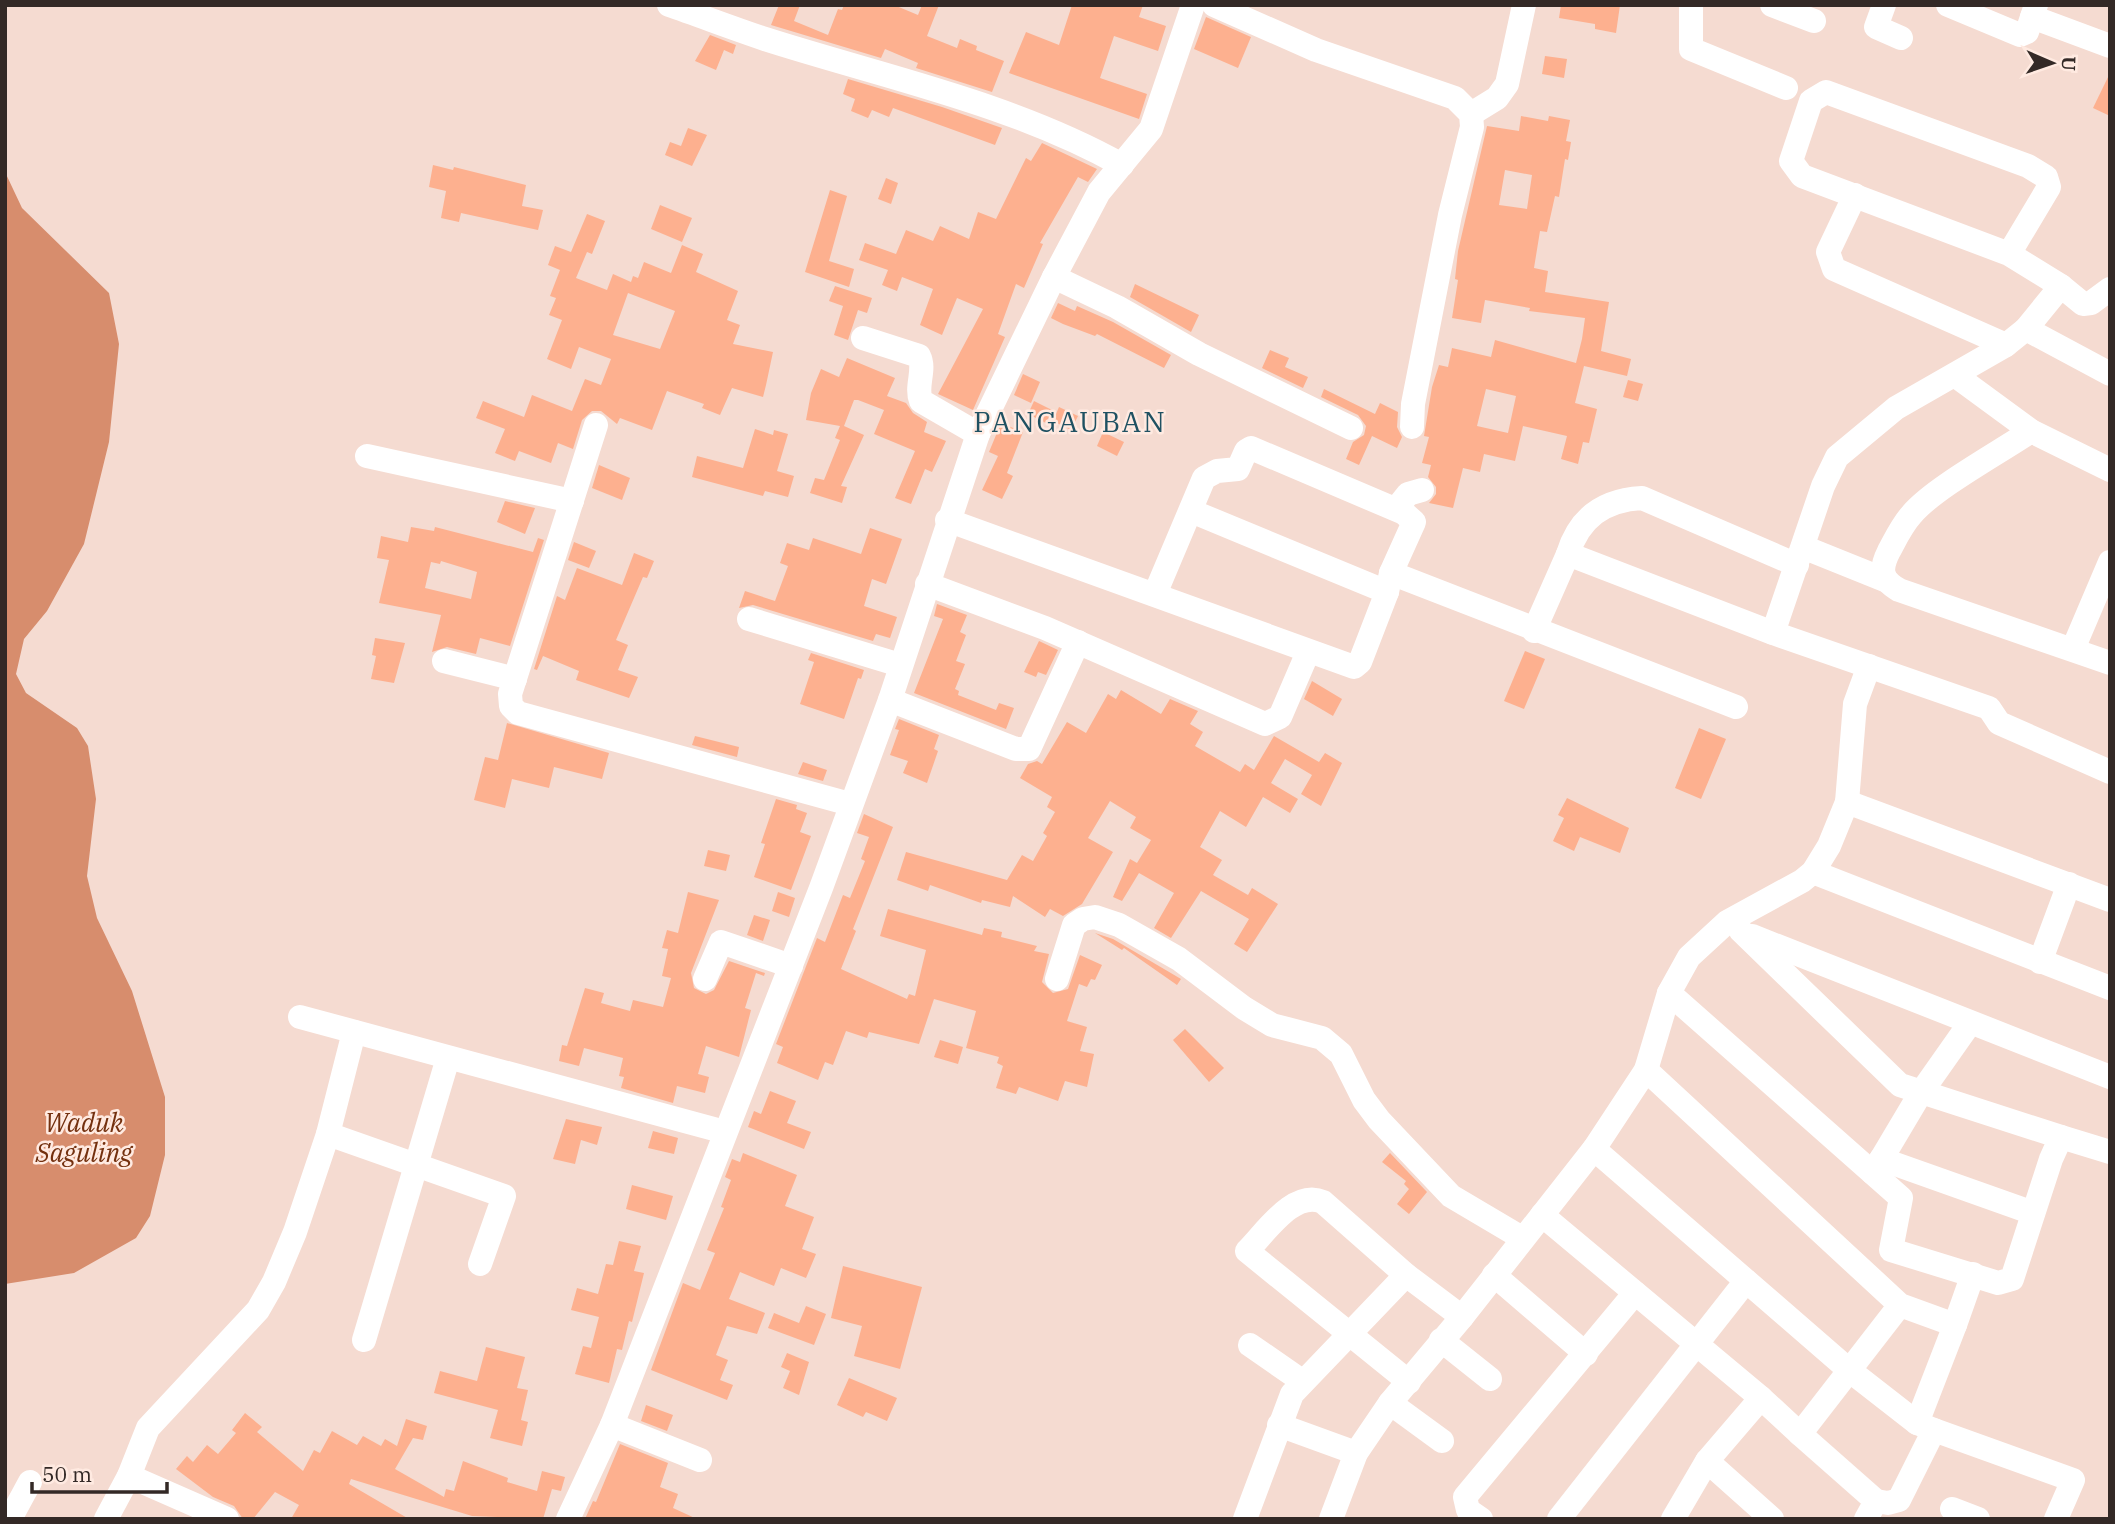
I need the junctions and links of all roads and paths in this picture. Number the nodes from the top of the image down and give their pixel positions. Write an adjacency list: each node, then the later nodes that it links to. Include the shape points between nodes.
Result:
1 (669, 5): 15 (street, via 932,88 1083,143)
2 (1193, 5): 15 (street, via 1152,129)
3 (1214, 5): 14 (street, via 1326,54 1455,98)
4 (1524, 5): 14 (street, via 1507,83 1497,98)
5 (1691, 5): 13 (street, via 1691,49)
6 (1772, 5): 10 (street)
7 (1884, 5): 11 (street, via 1875,27)
8 (1948, 5): 9 (street, via 2020,35 2026,33)
9 (2034, 11): 12 (street)
10 (1814, 21)
11 (1901, 38)
12 (2110, 46)
13 (1786, 88)
14 (1471, 114): 27 (street)
15 (1122, 164): 18 (street, via 1099,192)
16 (1855, 195): 17 (street); 17 (street, via 1802,176 1792,164 1806,111 1820,93 2028,166 2046,177 2049,187); 23 (street, via 1828,253 1834,269)
17 (2008, 254): 19 (street)
18 (1054, 277): 28 (street); 30 (street)
19 (2061, 286): 20 (street, via 2085,304); 21 (street)
20 (2110, 289)
21 (2026, 329): 23 (street); 24 (street)
22 (863, 338): 30 (street, via 919,356 921,401)
23 (2006, 345): 25 (street)
24 (2110, 374)
25 (1956, 376): 29 (street); 39 (street, via 1896,408 1837,457)
26 (596, 425): 34 (street)
27 (1412, 427)
28 (1351, 428)
29 (2031, 431): 32 (street); 41 (street, via 1912,514 1882,565)
30 (978, 434): 37 (street)
31 (367, 456): 34 (street)
32 (2110, 470)
33 (1422, 490): 35 (street, via 1408,494)
34 (572, 501): 55 (street)
35 (1396, 509): 36 (street, via 1254,447 1246,451 1238,469 1204,478); 42 (street, via 1412,518 1414,526)
36 (1191, 511): 42 (street); 44 (street)
37 (947, 520): 43 (street); 44 (street)
38 (1568, 554): 39 (street, via 1573,537 1587,519 1619,503 1642,498); 46 (street); 47 (street)
39 (1800, 556): 41 (street); 47 (street)
40 (2110, 562): 49 (street)
41 (1885, 580): 49 (street, via 1899,590)
42 (1389, 583): 46 (street); 50 (street, via 1357,666)
43 (927, 584): 48 (street); 53 (street)
44 (1155, 594): 50 (street)
45 (749, 619): 53 (street)
46 (1534, 631): 57 (street)
47 (1773, 633): 54 (street)
48 (1078, 642): 50 (street, via 1265,723 1280,717); 56 (street, via 1029,749 1016,749)
49 (2073, 649): 52 (street)
50 (1308, 652)
51 (444, 661): 55 (street)
52 (2110, 663)
53 (900, 665): 56 (street)
54 (1869, 666): 58 (street, via 1989,708 1999,723); 59 (street, via 1854,711)
55 (515, 679): 60 (street, via 510,704 518,713)
56 (890, 700): 60 (street)
57 (1736, 707)
58 (2110, 772)
59 (1847, 802): 61 (street, via 1836,835); 62 (street)
60 (850, 804): 66 (street)
61 (1813, 872): 64 (street); 65 (street)
62 (2069, 884): 63 (street); 65 (street)
63 (2110, 900)
64 (1734, 927): 70 (street, via 1689,957); 72 (street); 77 (street, via 1894,1080)
65 (2040, 962): 69 (street)
66 (791, 966): 67 (street, via 722,943); 78 (street)
67 (705, 979)
68 (1057, 979): 89 (street, via 1074,925 1095,918 1119,925 1179,959 1272,1025 1322,1038 1341,1054 1379,1120 1451,1196)
69 (2110, 988)
70 (1669, 993): 75 (street); 84 (street)
71 (300, 1017): 73 (street)
72 (1970, 1023): 76 (street); 77 (street)
73 (354, 1032): 74 (street); 79 (street)
74 (449, 1058): 78 (street); 83 (street)
75 (1646, 1070): 81 (street); 95 (street)
76 (2110, 1077)
77 (1920, 1094): 80 (street); 84 (street)
78 (725, 1132): 113 (street)
79 (327, 1134): 83 (street); 121 (street, via 295,1232 265,1300 152,1422)
80 (2062, 1138): 82 (street); 87 (street)
81 (1594, 1149): 88 (street); 96 (street)
82 (2110, 1152)
83 (416, 1165): 91 (street, via 504,1196); 102 (street)
84 (1877, 1166): 85 (street); 86 (street)
85 (1916, 1171): 86 (street); 87 (street)
86 (1901, 1198): 90 (street)
87 (2033, 1213): 92 (street, via 2012,1279 1998,1283)
88 (1542, 1215): 89 (street); 97 (street)
89 (1522, 1238): 94 (street)
90 (1891, 1250): 92 (street); 95 (street)
91 (480, 1264)
92 (1973, 1274): 100 (street)
93 (1406, 1275): 99 (street); 101 (street); 101 (street, via 1314,1198 1298,1201 1247,1251)
94 (1494, 1275): 99 (street); 106 (street)
95 (1870, 1278): 98 (street)
96 (1746, 1281): 104 (street); 107 (street)
97 (1635, 1293): 104 (street); 106 (street)
98 (1900, 1305): 100 (street); 107 (street)
99 (1462, 1317): 103 (street)
100 (1955, 1325): 115 (street)
101 (1348, 1332): 109 (street); 110 (street)
102 (364, 1340)
103 (1441, 1340): 108 (street); 110 (street)
104 (1695, 1343): 111 (street); 132 (street)
105 (1250, 1345): 109 (street)
106 (1586, 1354): 131 (street, via 1465,1497 1468,1510)
107 (1849, 1370): 115 (street); 116 (street)
108 (1490, 1379)
109 (1302, 1381): 114 (street, via 1288,1400)
110 (1409, 1382): 112 (street)
111 (1761, 1398): 116 (street); 120 (street)
112 (1390, 1403): 117 (street); 118 (street)
113 (612, 1425): 119 (street); 128 (street)
114 (1279, 1425): 118 (street); 129 (street)
115 (1926, 1427): 124 (street, via 1899,1500); 136 (street, via 2073,1480)
116 (1800, 1434): 124 (street)
117 (1442, 1441)
118 (1356, 1453): 130 (street)
119 (700, 1460)
120 (1707, 1461): 133 (street); 134 (street)
121 (129, 1476): 125 (street); 127 (street)
122 (30, 1482): 126 (street)
123 (1952, 1509): 135 (street)
124 (1871, 1510)
125 (212, 1516)
126 (10, 1519)
127 (106, 1519)
128 (568, 1519)
129 (1245, 1519)
130 (1331, 1519)
131 (1481, 1519)
132 (1559, 1519)
133 (1673, 1519)
134 (1772, 1519)
135 (1978, 1519)
136 (2056, 1519)

